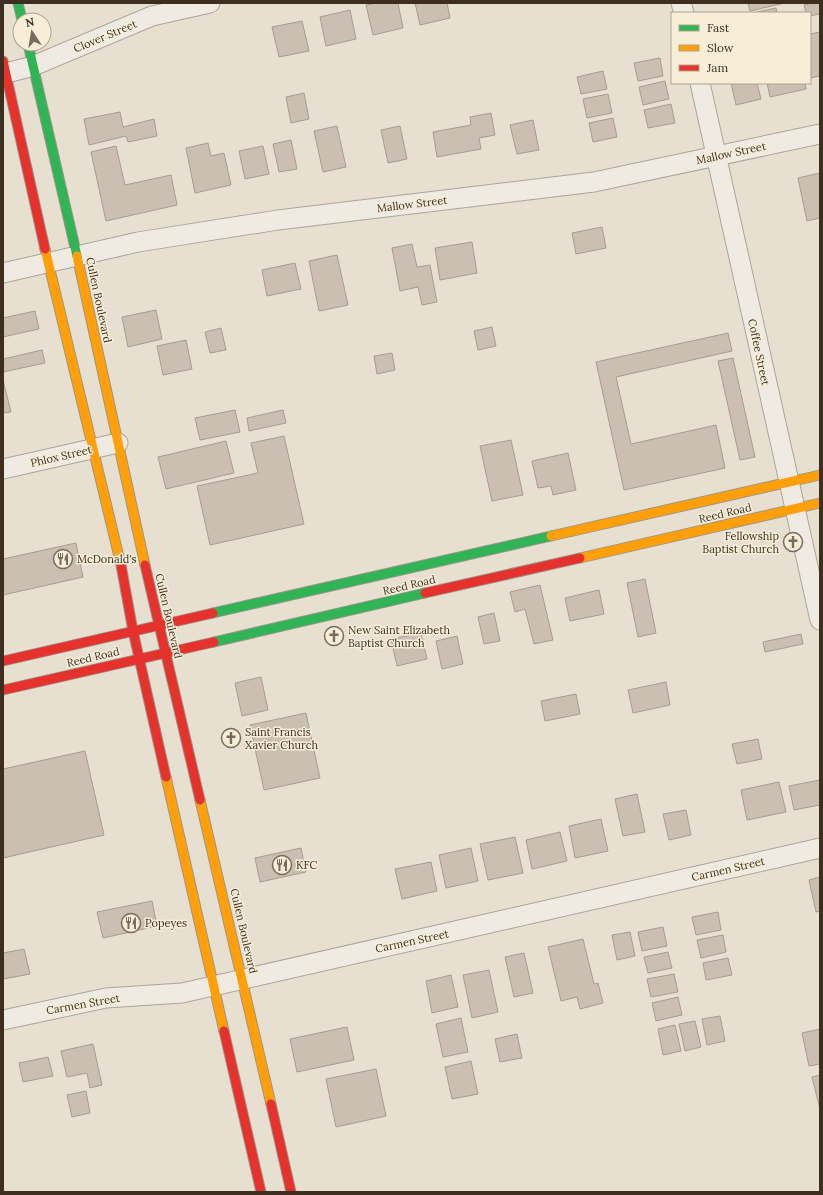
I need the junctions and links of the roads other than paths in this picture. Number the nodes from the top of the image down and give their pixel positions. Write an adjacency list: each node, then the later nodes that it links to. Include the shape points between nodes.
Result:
1 (210, 3): 3 (street, Clover Street, via 152,16)
2 (30, 52): 3 (main road, Cullen Boulevard)
3 (33, 66): 4 (street, Clover Street); 8 (main road, Cullen Boulevard)
4 (4, 70): 9 (main road)
5 (700, 84): 7 (street, Coffee Street)
6 (820, 134): 7 (street, Mallow Street)
7 (716, 157): 8 (street, Mallow Street, via 594,182 270,221 138,242); 15 (street, Coffee Street)
8 (77, 256): 9 (street, Mallow Street); 11 (main road, Cullen Boulevard)
9 (48, 263): 10 (street, Mallow Street); 12 (main road)
10 (3, 273)
11 (118, 443): 12 (street, Phlox Street); 19 (main road, Cullen Boulevard)
12 (93, 449): 13 (street, Phlox Street); 20 (main road, via 122,570)
13 (3, 469)
14 (820, 475): 15 (main road, Reed Road)
15 (788, 482): 17 (street, Coffee Street); 19 (main road, Reed Road, via 415,571)
16 (820, 503): 17 (main road, Reed Road)
17 (794, 509): 18 (street, Coffee Street); 21 (main road, Reed Road, via 419,591)
18 (820, 620)
19 (158, 625): 20 (main road, Reed Road); 21 (main road, Cullen Boulevard)
20 (133, 631): 22 (main road); 23 (main road, Reed Road)
21 (165, 653): 22 (main road, Reed Road); 26 (main road, Cullen Boulevard)
22 (139, 659): 24 (main road, Reed Road); 27 (main road)
23 (3, 661)
24 (3, 690)
25 (820, 848): 26 (street, Carmen Street)
26 (243, 980): 27 (street, Carmen Street); 30 (main road, Cullen Boulevard)
27 (214, 986): 28 (street, Carmen Street, via 182,993 106,998); 29 (main road)
28 (3, 1020)
29 (261, 1192)
30 (291, 1192)

